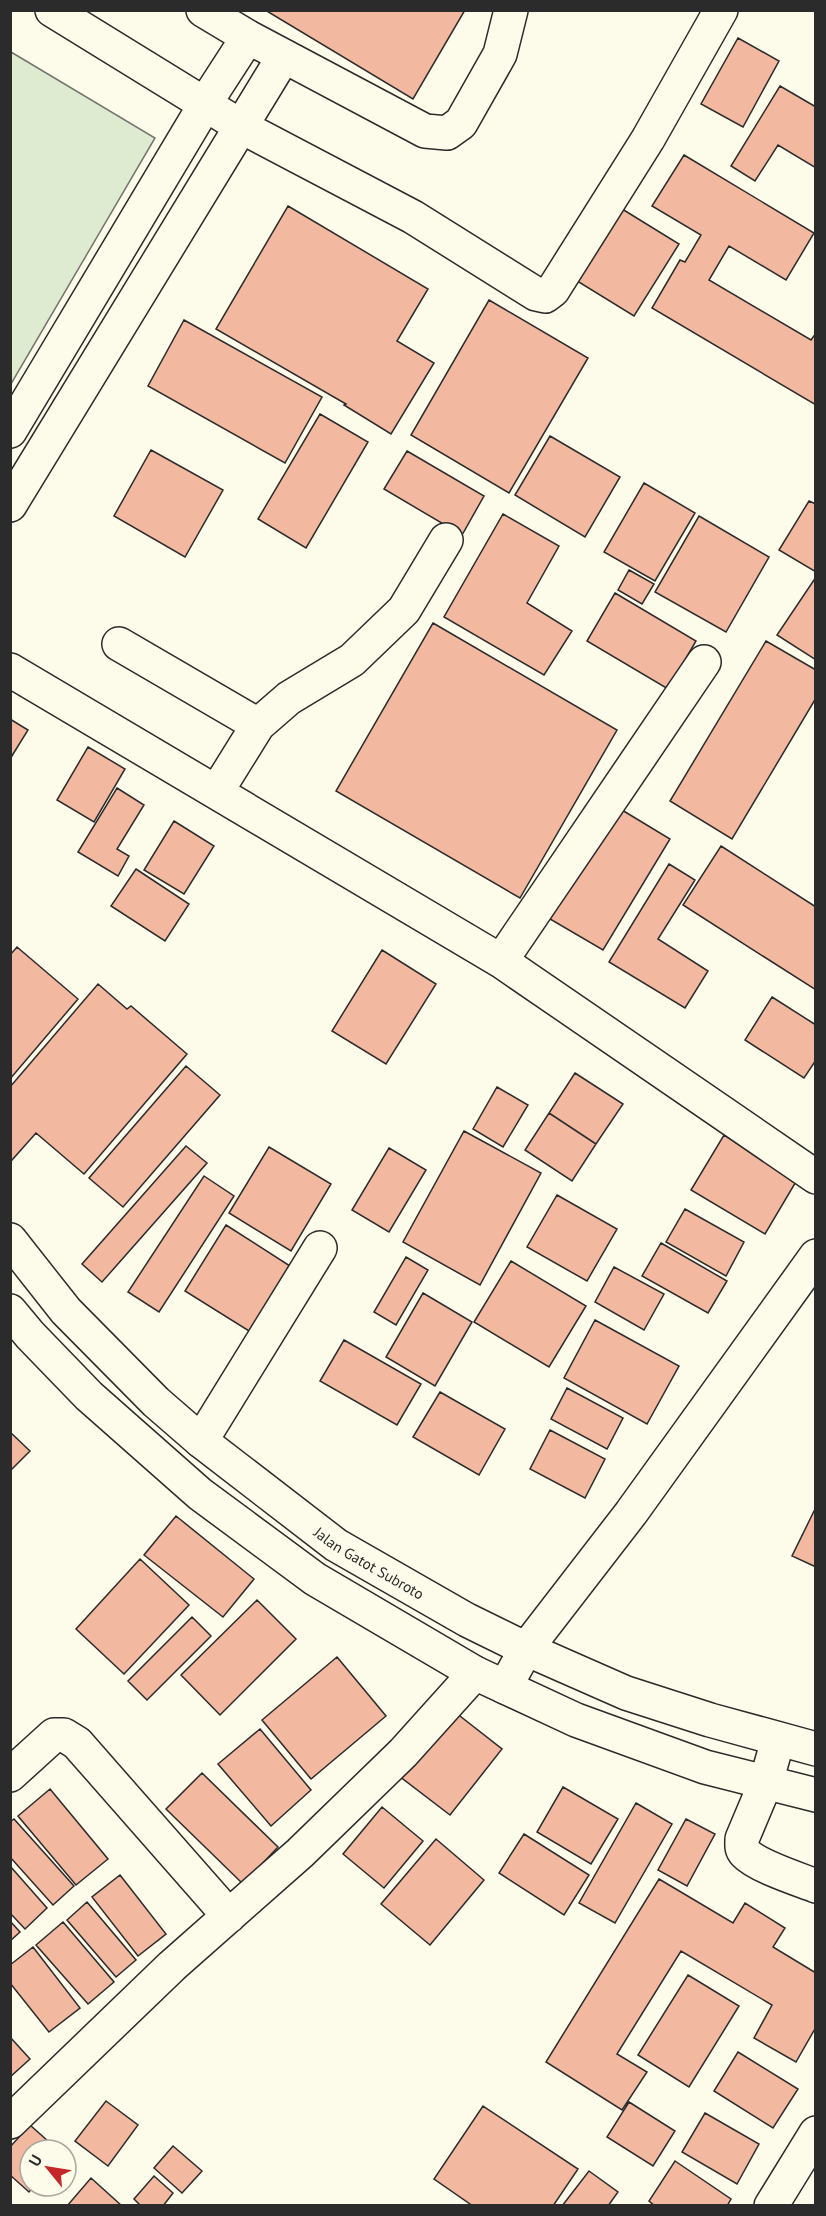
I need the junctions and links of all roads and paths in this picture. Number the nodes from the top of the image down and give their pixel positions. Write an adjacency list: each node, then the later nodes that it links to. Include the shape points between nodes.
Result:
1 (52, 10): 7 (main road)
2 (203, 10): 5 (main road)
3 (511, 10): 6 (main road, via 500,54 461,123 447,133 425,131)
4 (721, 10): 8 (main road, via 648,140 553,290 545,296 412,217)
5 (248, 37): 6 (main road); 7 (main road)
6 (284, 56): 8 (main road)
7 (206, 104): 8 (main road); 9 (main road)
8 (242, 127): 10 (main road)
9 (10, 431)
10 (23, 459): 11 (main road)
11 (10, 505)
12 (446, 540): 16 (main road, via 404,610 352,660 289,698)
13 (118, 644): 16 (main road)
14 (704, 662): 18 (main road)
15 (10, 670): 17 (main road)
16 (258, 725): 17 (main road)
17 (218, 791): 18 (main road)
18 (501, 961): 19 (main road)
19 (816, 1177)
20 (10, 1240): 24 (main road, Jalan Gatot Subroto, via 66,1311 156,1402)
21 (320, 1248): 24 (main road)
22 (816, 1256): 25 (main road, via 631,1513)
23 (10, 1311): 26 (main road, via 89,1396 200,1494 315,1579)
24 (201, 1441): 25 (main road, Jalan Gatot Subroto, via 336,1545)
25 (526, 1650): 27 (main road); 28 (main road, Jalan Gatot Subroto, via 626,1693)
26 (475, 1673): 27 (main road); 34 (main road, via 403,1753)
27 (505, 1687): 31 (main road, via 576,1720 705,1767)
28 (778, 1740): 29 (main road, Jalan Gatot Subroto); 31 (main road)
29 (816, 1749)
30 (10, 1775): 34 (main road, via 54,1735 64,1735 77,1743)
31 (766, 1782): 32 (main road); 33 (main road, via 741,1848 756,1861)
32 (816, 1795)
33 (816, 1886)
34 (229, 1916): 35 (main road)
35 (10, 2122)
36 (816, 2133): 37 (main road)
37 (771, 2205)

